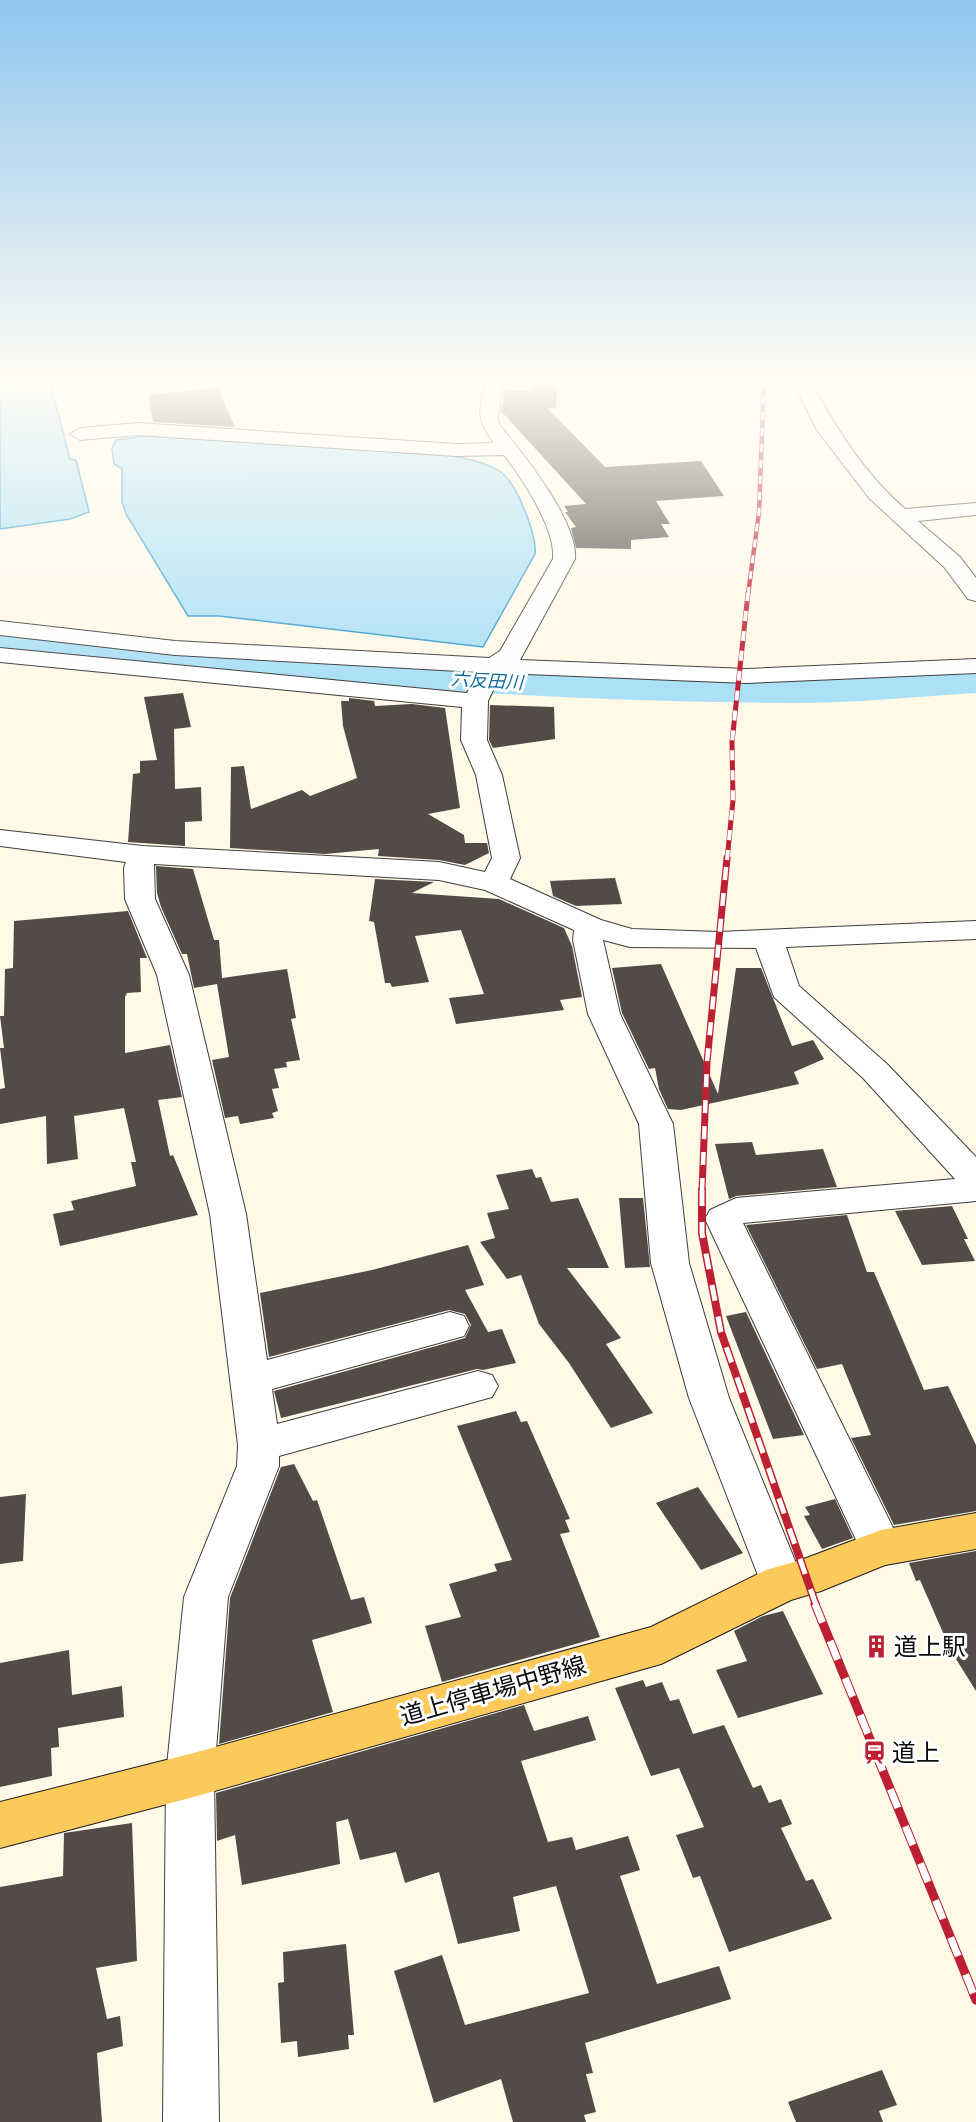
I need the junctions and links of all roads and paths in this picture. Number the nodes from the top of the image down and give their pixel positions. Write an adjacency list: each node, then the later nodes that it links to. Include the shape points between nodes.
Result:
1 (533, 481): 9 (street, via 565,546 564,559 510,656)
2 (865, 481): 4 (street)
3 (976, 509): 4 (street)
4 (900, 516): 5 (street, via 952,562)
5 (976, 594)
6 (0, 628): 9 (street, via 175,648)
7 (0, 655): 10 (street)
8 (976, 666): 9 (street, via 747,676)
9 (491, 668): 10 (street)
10 (476, 698): 13 (street, via 474,740 489,775 506,858)
11 (0, 838): 12 (street)
12 (143, 855): 13 (street, via 439,871); 20 (street, via 138,868 140,899 173,975 226,1203)
13 (494, 883): 14 (street)
14 (590, 926): 16 (street, via 630,938); 25 (street, via 588,940 604,1014 656,1124 670,1263 709,1398)
15 (976, 930): 16 (street)
16 (768, 939): 17 (street, via 785,990 875,1071)
17 (976, 1179)
18 (976, 1189): 24 (street, via 736,1211 723,1219)
19 (450, 1326): 20 (street)
20 (251, 1380): 22 (street)
21 (478, 1386): 22 (street)
22 (259, 1445): 26 (street, via 258,1466 206,1597)
23 (976, 1531): 24 (main road, 道上停車場中野線)
24 (881, 1548): 25 (main road, 道上停車場中野線)
25 (782, 1583): 26 (main road, 道上停車場中野線, via 661,1644)
26 (190, 1776): 27 (main road, 道上停車場中野線); 28 (street)
27 (0, 1825)
28 (191, 2122)

